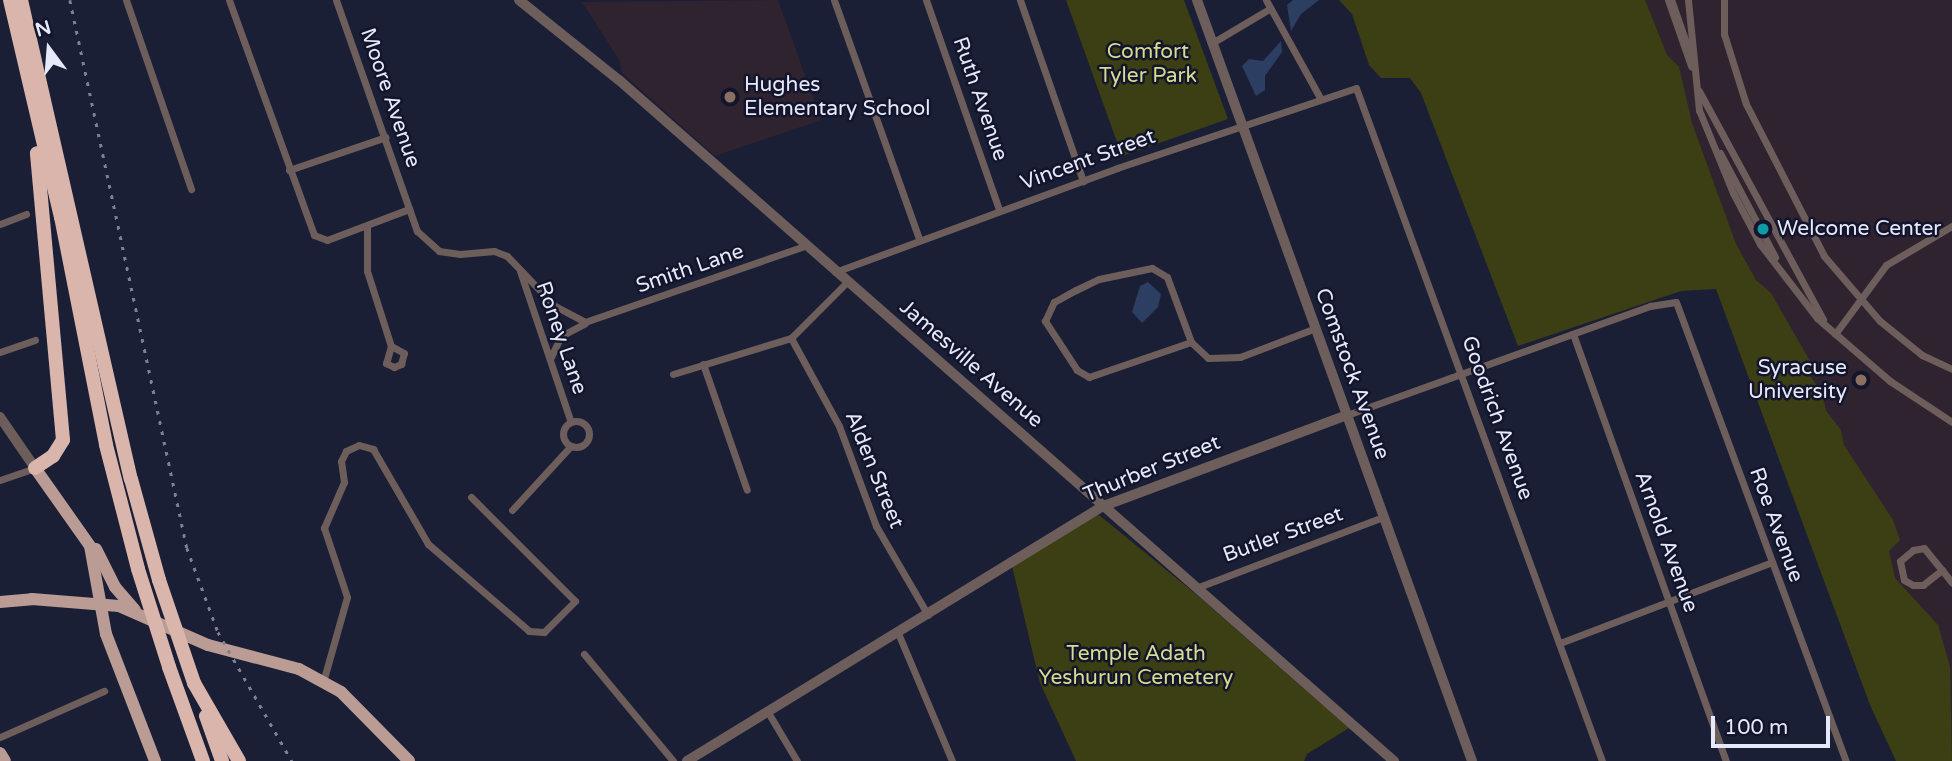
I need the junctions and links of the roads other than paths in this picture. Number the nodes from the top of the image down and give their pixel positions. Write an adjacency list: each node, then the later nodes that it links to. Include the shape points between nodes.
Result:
1 (10, 0): 18 (highway)
2 (21, 0): 86 (highway, bridge, via 131,479)
3 (126, 0): 26 (street)
4 (229, 0): 24 (street)
5 (337, 0): 23 (street, Moore Avenue)
6 (519, 0): 38 (street, Jamesville Avenue, via 619,80)
7 (834, 0): 36 (street)
8 (926, 0): 28 (street, Ruth Avenue)
9 (1020, 0): 25 (street)
10 (1197, 0): 16 (street, Comstock Avenue)
11 (1266, 0): 15 (street)
12 (1670, 0): 17 (street)
13 (1688, 0): 17 (street)
14 (1724, 0): 43 (street, via 1724,34 1746,104 1800,216)
15 (1269, 9): 16 (street); 21 (street)
16 (1212, 43): 22 (street, Comstock Avenue)
17 (1693, 66): 19 (street)
18 (27, 79): 63 (highway, via 46,215 63,426 58,450); 93 (highway, bridge, via 61,216 106,445 138,569)
19 (1695, 84): 29 (street); 31 (street, via 1707,135)
20 (1356, 88): 21 (street, Vincent Street); 57 (street, Goodrich Avenue)
21 (1320, 98): 22 (street, Vincent Street)
22 (1242, 125): 25 (street, Vincent Street); 45 (street, Comstock Avenue)
23 (386, 137): 24 (street); 27 (street, Moore Avenue)
24 (289, 170): 34 (street, via 317,237 327,240)
25 (1083, 181): 28 (street, Vincent Street)
26 (191, 189)
27 (409, 209): 34 (street); 39 (street, via 421,236 439,251 494,251)
28 (999, 210): 36 (street, Vincent Street)
29 (1766, 211): 31 (street); 35 (street)
30 (26, 214): 32 (street)
31 (1750, 220): 37 (street)
32 (0, 224)
33 (1952, 226): 43 (street, via 1886,265)
34 (367, 227): 51 (street, via 367,271)
35 (1780, 236): 37 (street); 47 (street, via 1801,283)
36 (919, 239): 40 (street, Vincent Street)
37 (1763, 242): 47 (street, via 1784,278)
38 (805, 246): 40 (street, Jamesville Avenue); 44 (street, Smith Lane)
39 (518, 267): 44 (street, via 555,306); 53 (street, Roney Lane)
40 (835, 272): 41 (street, Jamesville Avenue)
41 (847, 282): 48 (street); 67 (street, Jamesville Avenue)
42 (1673, 300): 46 (street, Thurber Street); 71 (street, Roe Avenue)
43 (1858, 300): 47 (street); 55 (street, via 1922,355)
44 (586, 322): 53 (street, Smith Lane, via 561,336)
45 (1315, 328): 50 (street, via 1240,357 1218,360 1208,358); 58 (street, Comstock Avenue)
46 (1573, 334): 57 (street, Thurber Street); 75 (street, Arnold Avenue)
47 (1835, 334): 61 (street, via 1890,382)
48 (791, 338): 54 (street); 80 (street, Alden Street, via 839,426 882,537)
49 (34, 340): 52 (street)
50 (1191, 342): 50 (street, via 1167,277 1152,268 1129,270 1088,284 1054,303 1045,321 1077,369 1089,377)
51 (391, 346)
52 (0, 352)
53 (551, 359): 60 (street, Roney Lane)
54 (703, 364): 56 (street); 65 (street)
55 (1952, 369)
56 (673, 374)
57 (1462, 374): 58 (street, Thurber Street); 83 (street, Goodrich Avenue)
58 (1347, 415): 67 (street, Thurber Street); 69 (street, Comstock Avenue)
59 (0, 417): 63 (street)
60 (570, 421): 62 (street, Roney Lane, via 563,435); 62 (street, Roney Lane, via 579,421 588,435 582,447)
61 (1952, 422)
62 (570, 447): 68 (street, Roney Lane)
63 (36, 468): 64 (street); 70 (main road)
64 (0, 480)
65 (747, 491)
66 (471, 497): 85 (street, via 575,601 544,632 529,631 428,544 373,449 359,445 346,451 341,461 344,482 324,528 347,597)
67 (1101, 506): 74 (street, Jamesville Avenue); 80 (street, Thurber Street)
68 (512, 510)
69 (1383, 517): 74 (street, Butler Street); 102 (street, Comstock Avenue)
70 (85, 536): 77 (main road, via 95,561); 79 (main road)
71 (1770, 563): 75 (street); 105 (street, Roe Avenue)
72 (1942, 570): 72 (street, via 1924,548 1900,561 1904,580 1913,585 1923,585); 73 (street)
73 (1952, 583)
74 (1196, 588): 101 (street, Jamesville Avenue)
75 (1670, 601): 83 (street); 104 (street, Arnold Avenue)
76 (0, 602): 77 (main road)
77 (99, 603): 78 (main road); 81 (main road)
78 (120, 606): 79 (main road); 81 (main road)
79 (137, 612): 85 (main road, via 208,645 294,667)
80 (928, 615): 82 (street, Thurber Street)
81 (106, 634): 92 (main road)
82 (898, 634): 88 (street, Thurber Street); 100 (street)
83 (1560, 643): 103 (street, Goodrich Avenue)
84 (584, 654): 97 (street)
85 (323, 682): 96 (main road, via 368,715)
86 (194, 683): 94 (highway); 95 (highway)
87 (104, 691): 89 (street)
88 (769, 714): 98 (street, Thurber Street); 99 (street)
89 (0, 737)
90 (0, 753): 91 (main road)
91 (5, 761)
92 (155, 761)
93 (203, 761)
94 (222, 761)
95 (239, 761)
96 (409, 761)
97 (673, 761)
98 (687, 761)
99 (797, 761)
100 (952, 761)
101 (1394, 761)
102 (1472, 761)
103 (1602, 761)
104 (1726, 761)
105 (1846, 761)

